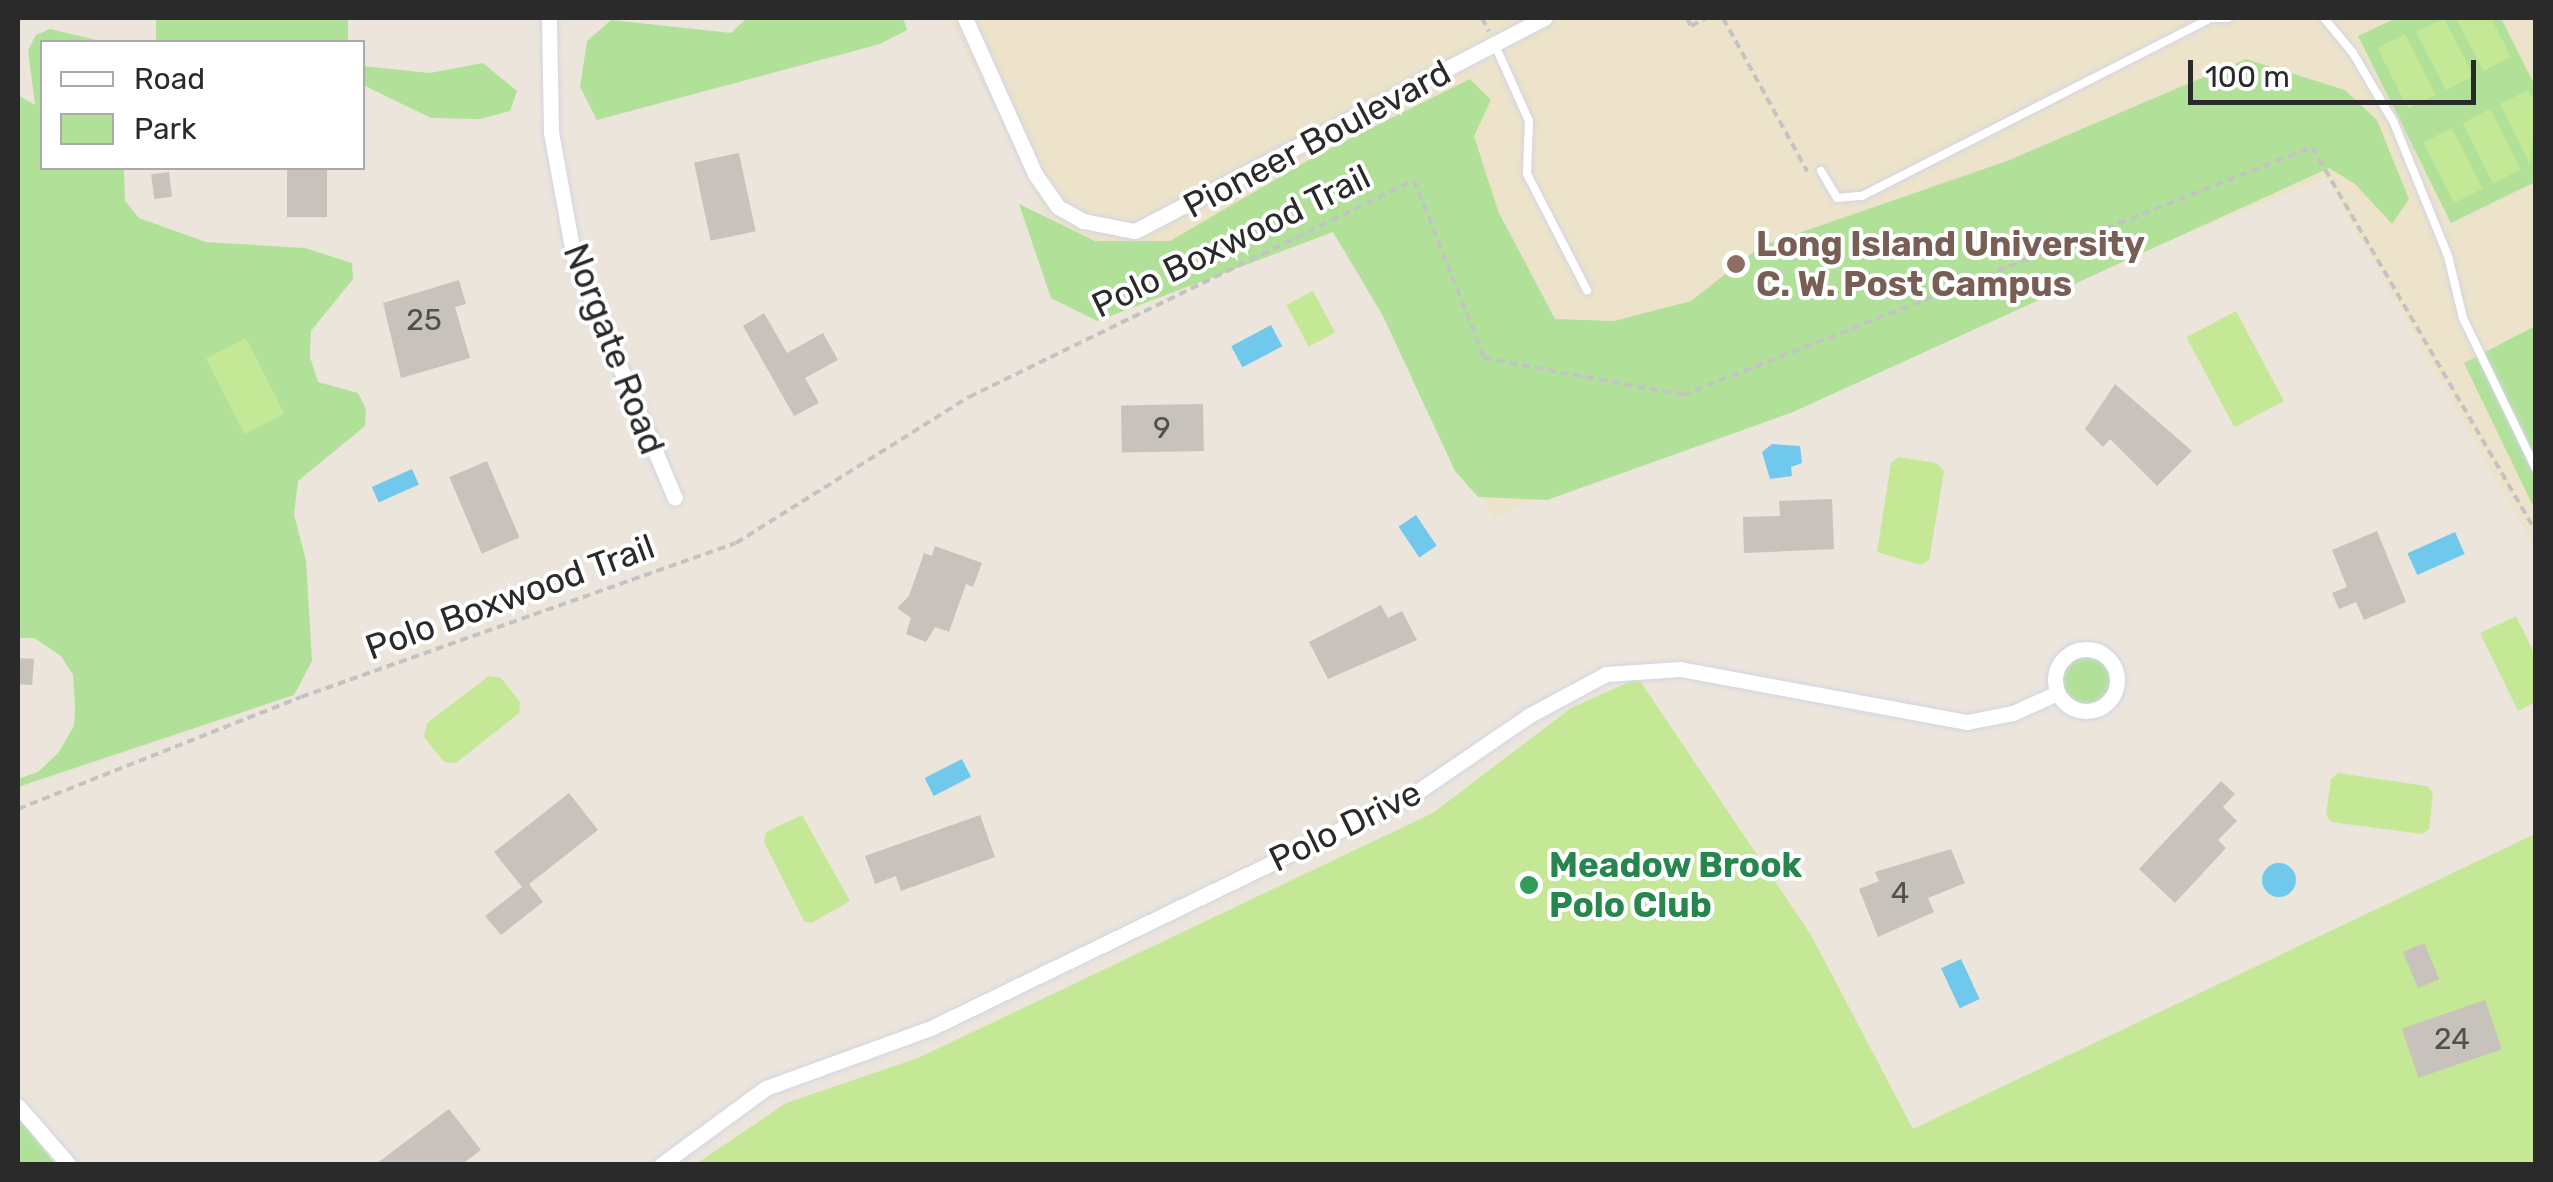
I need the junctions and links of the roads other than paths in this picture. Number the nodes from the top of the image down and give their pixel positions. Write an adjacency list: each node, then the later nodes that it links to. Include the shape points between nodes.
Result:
1 (550, 18): 11 (street, Norgate Road, via 551,132 574,258)
2 (965, 18): 7 (street, Pioneer Boulevard, via 1034,174 1058,207 1116,230 1152,227)
3 (1545, 18): 7 (street, Pioneer Boulevard)
4 (2228, 18): 6 (lane)
5 (2324, 18): 10 (lane, via 2353,52 2394,124 2448,256 2462,318)
6 (2206, 19): 8 (lane, via 1862,196 1838,198)
7 (1494, 44): 9 (lane, via 1529,120 1527,174)
8 (1821, 171)
9 (1586, 290)
10 (2536, 469)
11 (675, 498)
12 (2057, 693): 12 (street, via 2072,708 2103,706 2116,689 2114,668 2102,653 2073,652 2058,664); 15 (street, Polo Drive, via 2013,714 1967,722 1680,669 1606,674 1530,715 1414,794 931,1028 766,1088)
13 (18, 1106): 14 (street)
14 (68, 1164)
15 (662, 1164)

